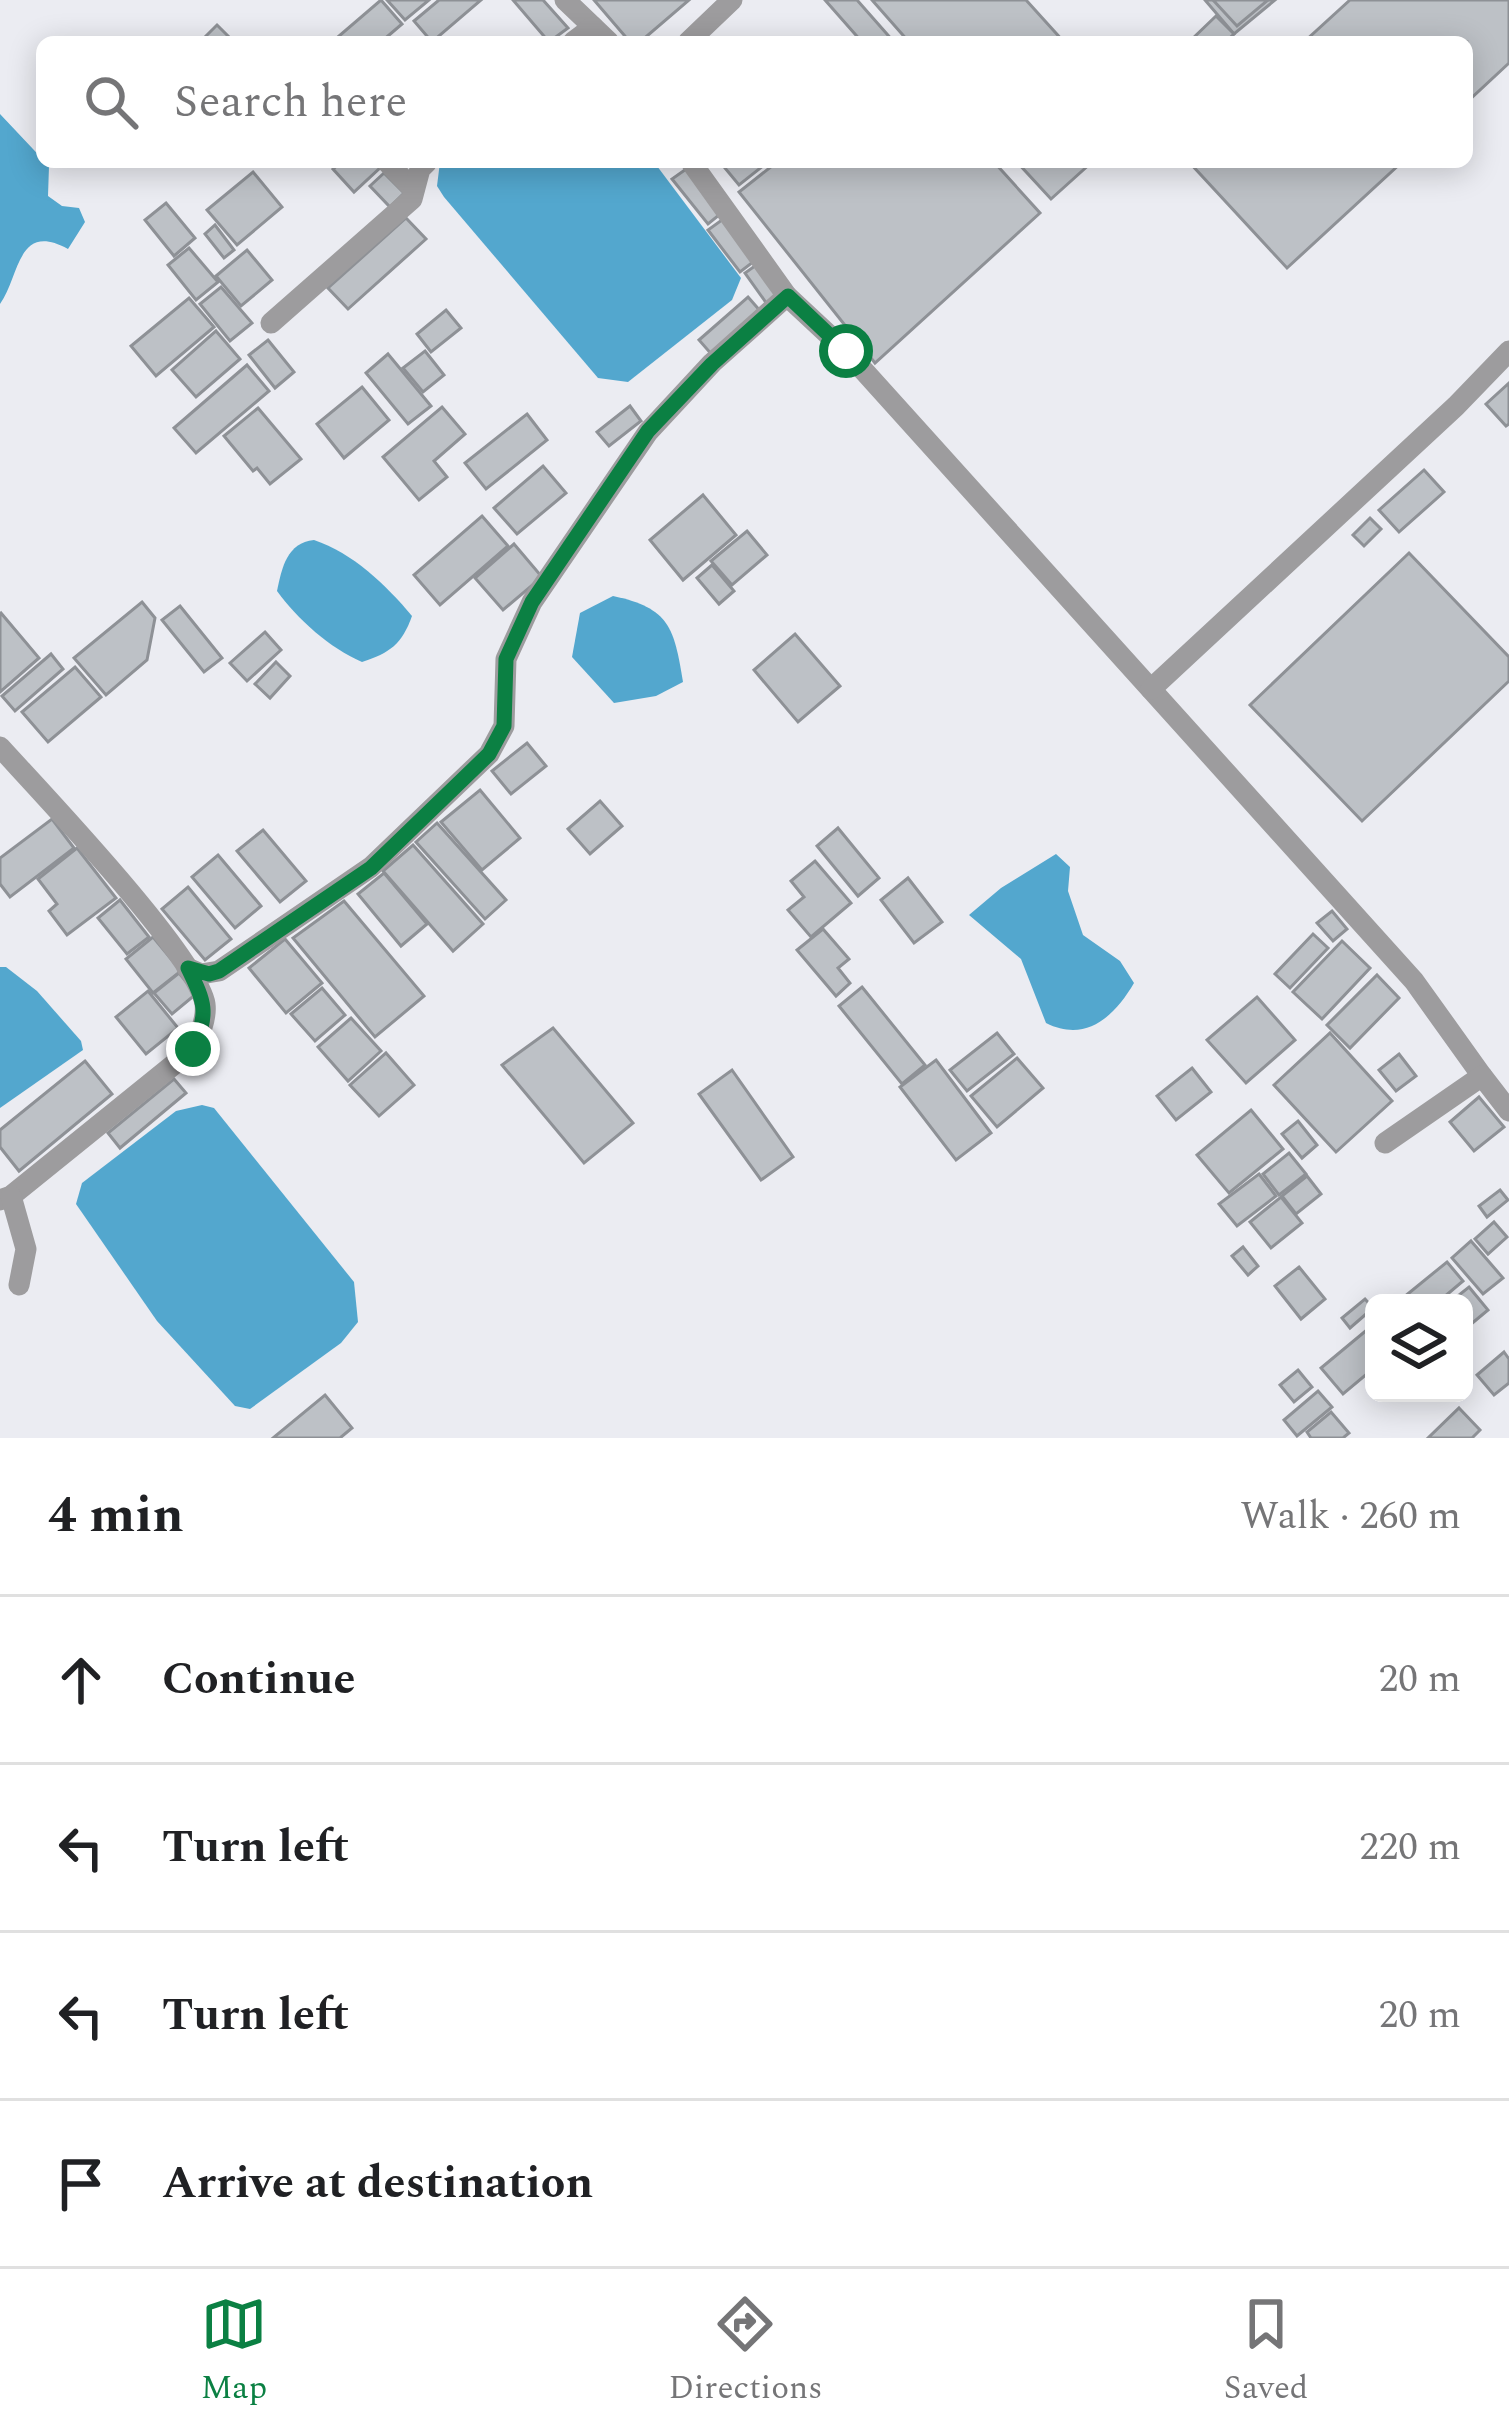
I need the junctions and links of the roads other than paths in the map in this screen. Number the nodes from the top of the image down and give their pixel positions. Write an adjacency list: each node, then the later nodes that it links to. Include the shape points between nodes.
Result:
1 (565, 0): 3 (street)
2 (733, 0): 4 (street)
3 (601, 34)
4 (694, 36)
5 (393, 168): 8 (street)
6 (421, 168): 8 (street)
7 (695, 168): 9 (street)
8 (414, 190): 10 (street)
9 (788, 296): 12 (street); 14 (street, via 648,431 532,602 506,659 504,726 489,754 371,868 219,971)
10 (271, 322)
11 (1509, 350): 12 (street)
12 (1151, 689): 15 (street, via 1414,980)
13 (0, 747): 14 (street)
14 (188, 968): 18 (street, via 205,1003 193,1049)
15 (1482, 1076): 16 (street); 17 (street)
16 (1509, 1111)
17 (1385, 1143)
18 (5, 1198): 19 (street, via 26,1249)
19 (20, 1285)

